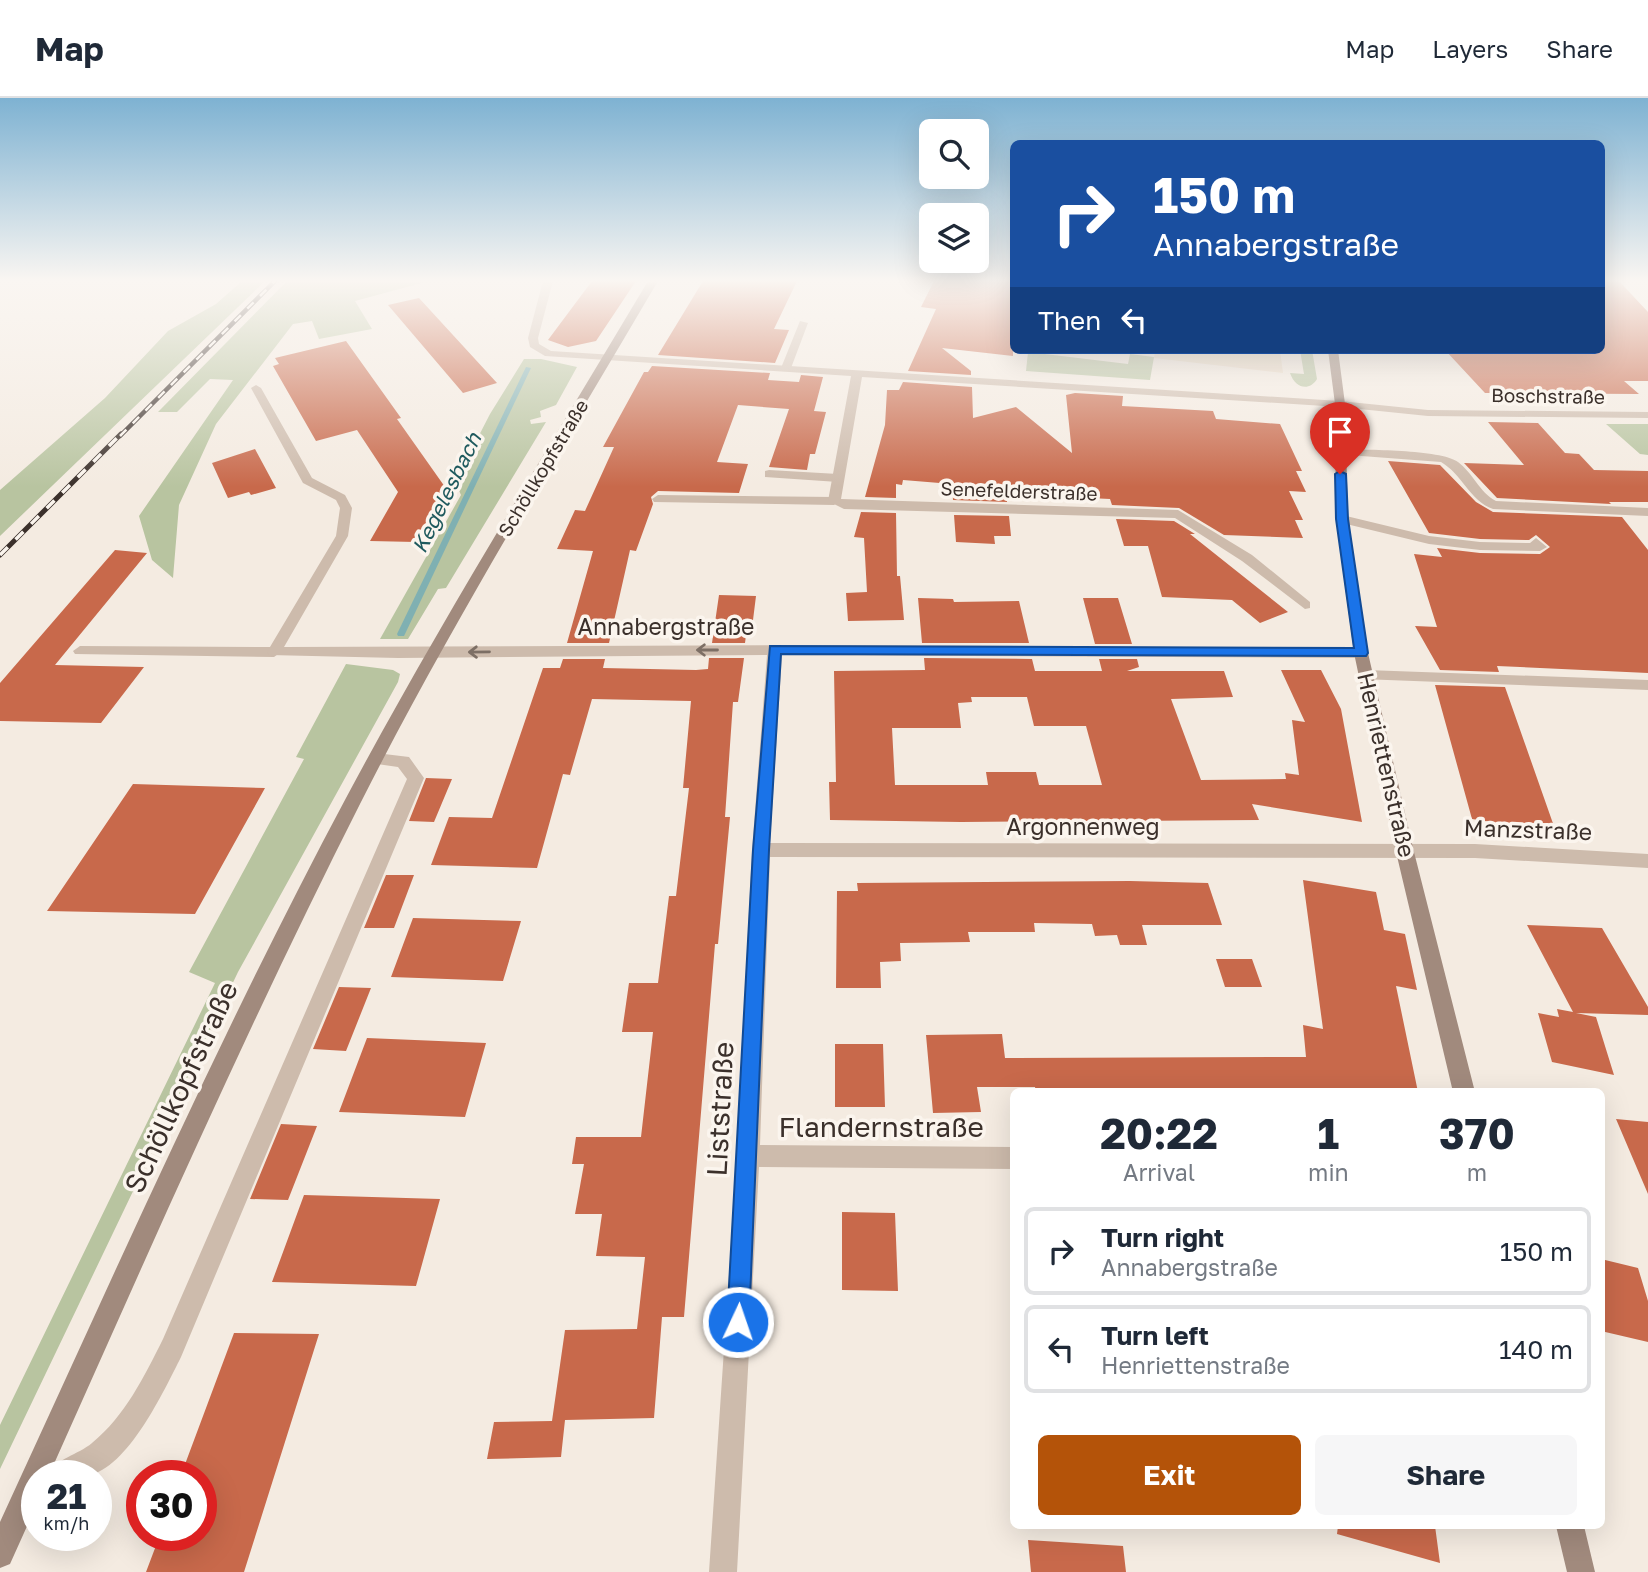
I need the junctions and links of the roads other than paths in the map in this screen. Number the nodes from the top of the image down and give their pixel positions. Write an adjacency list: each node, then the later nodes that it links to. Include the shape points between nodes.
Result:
1 (542, 350): 5 (street, Boschstraße, via 549,354)
2 (614, 350): 5 (main road, Schöllkopfstraße)
3 (793, 350): 6 (street)
4 (1333, 354): 9 (main road, Henriettenstraße)
5 (610, 356): 6 (street, Boschstraße); 24 (main road, Schöllkopfstraße)
6 (786, 368): 7 (street, Boschstraße)
7 (857, 373): 9 (street, Boschstraße); 13 (street)
8 (256, 388): 22 (street, via 307,480 341,498 346,508 342,536)
9 (1340, 404): 10 (street, Boschstraße, via 1428,413); 11 (main road, Henriettenstraße)
10 (1648, 415)
11 (1339, 452): 16 (street, via 1444,459 1459,465 1484,502 1493,505); 17 (main road, Henriettenstraße)
12 (769, 474): 13 (street)
13 (838, 478): 15 (street)
14 (658, 499): 15 (street, Senefelderstraße)
15 (834, 501): 19 (street, Senefelderstraße, via 844,505 1178,514 1247,558)
16 (1648, 512)
17 (1342, 519): 18 (street, via 1429,540 1540,547); 23 (main road, Henriettenstraße)
18 (1536, 542)
19 (1305, 605)
20 (775, 650): 23 (street, Annabergstraße); 24 (street, Annabergstraße, one-way to 24); 28 (street, Liststraße)
21 (80, 651): 22 (street)
22 (274, 652): 24 (street)
23 (1361, 653): 25 (main road, Henriettenstraße)
24 (432, 654): 27 (main road, Schöllkopfstraße)
25 (1366, 675): 26 (street); 29 (main road, Henriettenstraße)
26 (1648, 685)
27 (376, 759): 34 (main road, Schöllkopfstraße, via 212,1084); 35 (street, via 403,761 416,778 172,1348 132,1418 102,1453)
28 (761, 850): 29 (street, Argonnenweg); 32 (street, Liststraße)
29 (1405, 852): 30 (street, Manzstraße, via 1475,851); 31 (main road, Henriettenstraße)
30 (1648, 861)
31 (1463, 1088)
32 (748, 1156): 33 (street, Flandernstraße); 39 (street, Liststraße)
33 (1010, 1158)
34 (46, 1460)
35 (90, 1460)
36 (21, 1512): 38 (main road, Schöllkopfstraße)
37 (1571, 1529): 40 (main road)
38 (0, 1553)
39 (723, 1572)
40 (1581, 1572)

